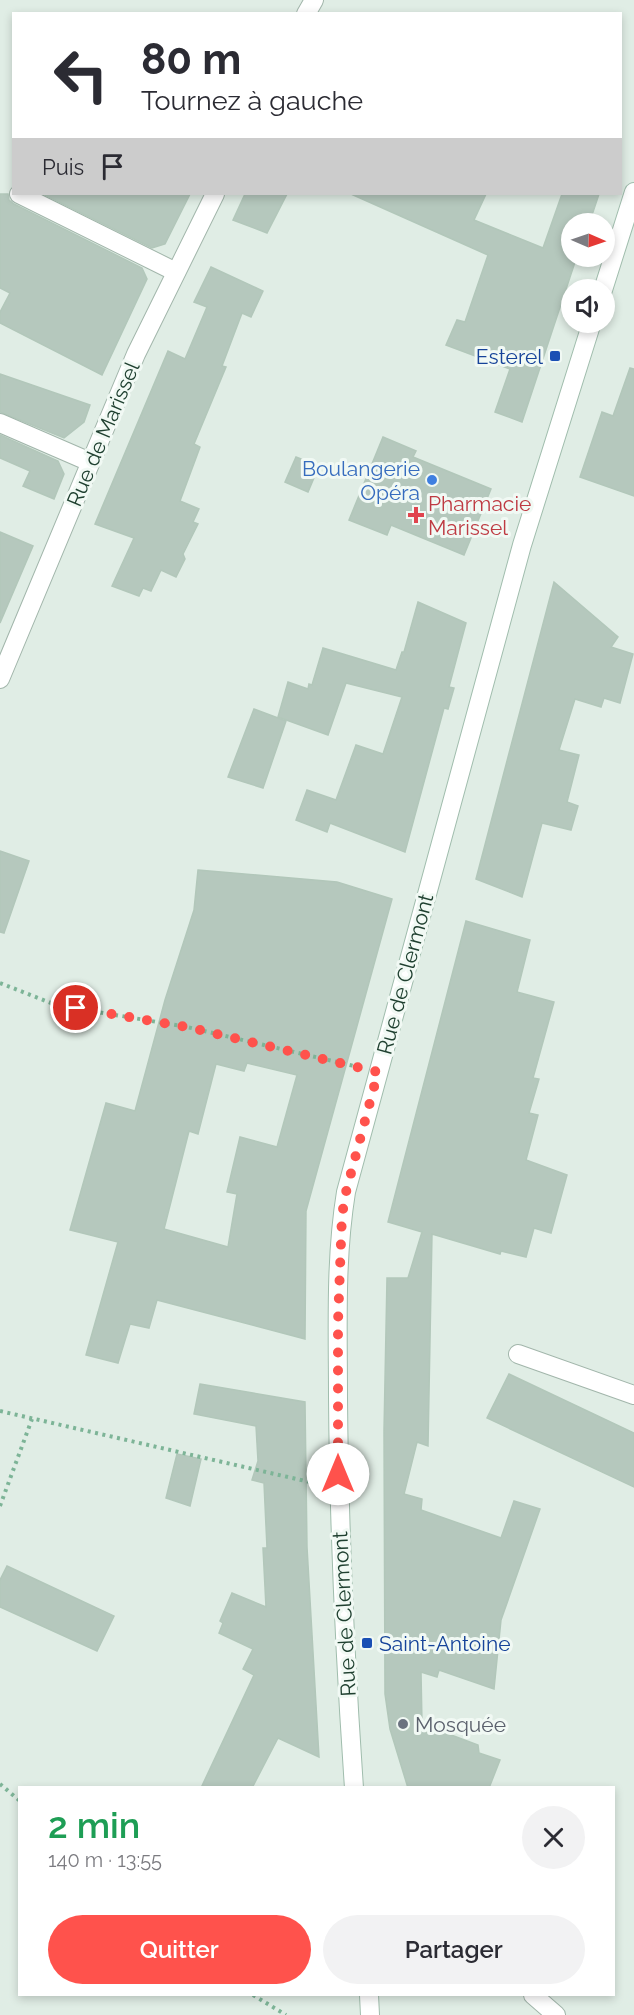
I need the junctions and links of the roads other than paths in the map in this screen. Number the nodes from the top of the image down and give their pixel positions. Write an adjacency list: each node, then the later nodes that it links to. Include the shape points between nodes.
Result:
1 (634, 192): 5 (main road)
2 (22, 195): 4 (main road)
3 (214, 195): 4 (main road, Rue de Marissel)
4 (176, 272): 8 (main road, Rue de Marissel)
5 (606, 279)
6 (589, 333): 12 (main road, Rue de Clermont, via 522,545 342,1215 339,1487)
7 (0, 423): 8 (main road)
8 (90, 462): 9 (main road, Rue de Marissel)
9 (0, 679)
10 (518, 1354): 11 (main road)
11 (634, 1395)
12 (354, 1786)
13 (369, 1996): 15 (main road)
14 (534, 1996): 16 (main road)
15 (370, 2015)
16 (556, 2015)

